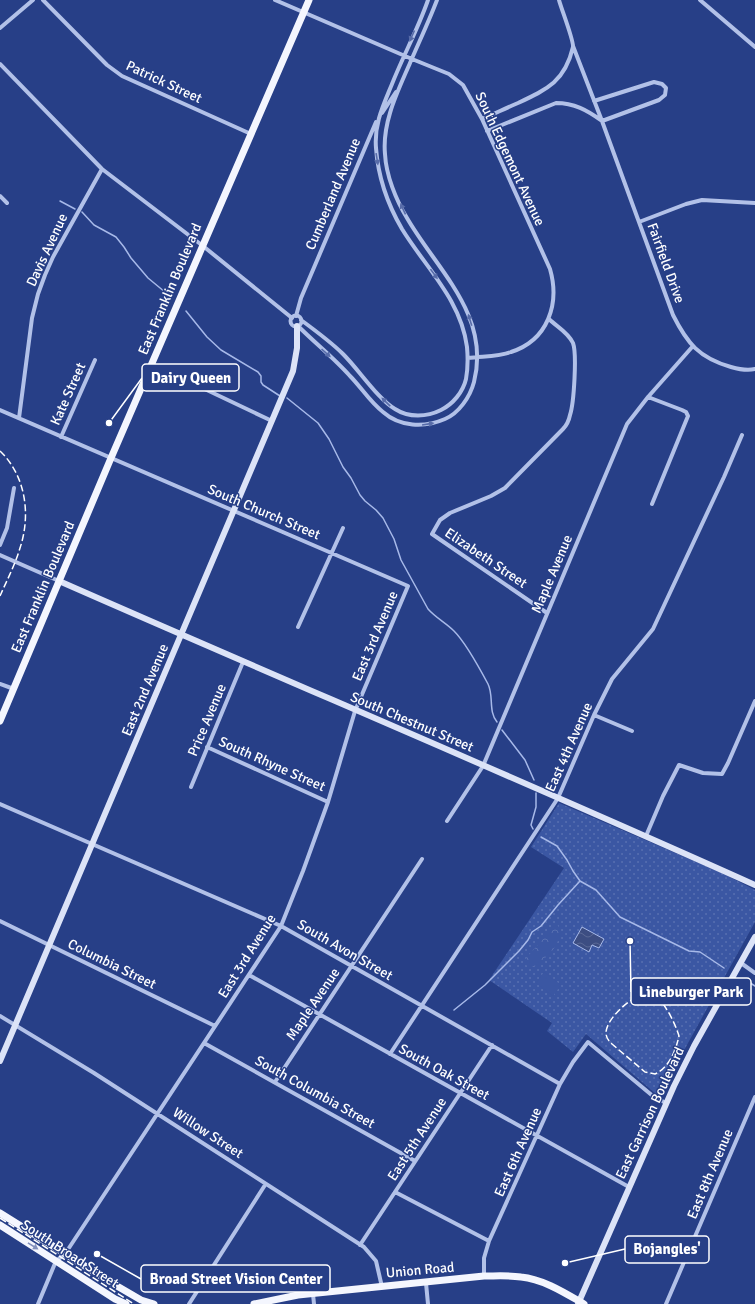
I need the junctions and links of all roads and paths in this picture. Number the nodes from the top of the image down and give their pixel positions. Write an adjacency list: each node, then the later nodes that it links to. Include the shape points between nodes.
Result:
1 (33, 0): 10 (street)
2 (43, 0): 22 (street, Patrick Street, via 122,76)
3 (274, 0): 9 (street, South Edgemont Avenue)
4 (309, 0): 9 (main road, East Franklin Boulevard)
5 (428, 0): 13 (street, one-way to 13)
6 (437, 0): 14 (street)
7 (559, 0): 11 (street, Fairfield Drive)
8 (700, 0): 12 (street)
9 (303, 13): 13 (street, South Edgemont Avenue); 22 (main road, East Franklin Boulevard)
10 (0, 28)
11 (573, 46): 17 (street, Fairfield Drive); 19 (street, via 564,69 549,87)
12 (755, 47)
13 (403, 56): 14 (street, South Edgemont Avenue); 18 (street)
14 (412, 59): 16 (street); 19 (street, South Edgemont Avenue, via 449,74 463,85)
15 (0, 64): 23 (street)
16 (400, 86): 18 (street, Cumberland Avenue); 35 (street, one-way to 16, via 474,332 463,301 407,218 388,172 384,139)
17 (594, 101): 20 (street, Fairfield Drive); 20 (street, via 654,82 666,88 665,95 659,100)
18 (378, 118): 29 (street, Cumberland Avenue, via 301,298); 36 (street, one-way to 36, via 376,151 388,199 402,229 449,297 463,327)
19 (482, 119): 21 (street, South Edgemont Avenue)
20 (602, 120): 21 (street, via 581,107 556,103); 27 (street, Fairfield Drive)
21 (487, 131): 31 (street, South Edgemont Avenue, via 550,269 554,300)
22 (251, 134): 28 (main road, East Franklin Boulevard)
23 (102, 169): 28 (street); 42 (street, Davis Avenue, via 53,257 38,294 32,318)
24 (0, 196): 26 (street)
25 (755, 202): 27 (street, via 702,200)
26 (7, 204)
27 (639, 222): 34 (street, Fairfield Drive, via 673,315 682,333)
28 (203, 246): 30 (street); 38 (main road, East Franklin Boulevard)
29 (296, 316): 30 (street); 32 (street)
30 (292, 318): 33 (street, via 292,324)
31 (549, 319): 35 (street, South Edgemont Avenue, via 534,340 520,349); 56 (street, Elizabeth Street, via 568,336 574,346 572,406 568,422 505,488 450,513 440,520 432,534)
32 (301, 320): 33 (street, via 301,324); 36 (street, one-way to 32, via 465,382 456,399 437,412 410,415 390,406 342,354)
33 (297, 326): 35 (street, one-way to 35, via 350,375 383,412 396,420 410,424 438,422 450,417 468,398 477,370); 43 (street, East 2nd Avenue, via 293,371)
34 (693, 346): 39 (street, Fairfield Drive, via 719,363); 40 (street, Maple Avenue)
35 (477, 357): 36 (street, South Edgemont Avenue)
36 (468, 358)
37 (95, 360): 45 (street, Kate Street)
38 (152, 364): 43 (street); 46 (main road, East Franklin Boulevard)
39 (755, 369)
40 (648, 397): 48 (street, via 682,410 688,416); 56 (street, Maple Avenue, via 627,424)
41 (0, 410): 42 (street, South Church Street)
42 (19, 418): 45 (street, South Church Street)
43 (272, 421): 49 (street, East 2nd Avenue)
44 (742, 435): 64 (street, East 4th Avenue, via 653,629 616,673)
45 (61, 437): 46 (street, South Church Street)
46 (111, 458): 49 (street, South Church Street); 54 (main road, East Franklin Boulevard)
47 (14, 488): 51 (street, via 7,528)
48 (652, 504)
49 (234, 511): 52 (street, South Church Street); 58 (street, East 2nd Avenue)
50 (343, 528): 52 (street)
51 (0, 545)
52 (332, 553): 55 (street, South Church Street); 57 (street)
53 (0, 556): 54 (street)
54 (59, 581): 58 (street, South Chestnut Street); 61 (main road, East Franklin Boulevard)
55 (408, 586): 63 (street, East 3rd Avenue)
56 (547, 613): 68 (street, Maple Avenue)
57 (298, 627)
58 (182, 635): 59 (street, South Chestnut Street); 75 (street, East 2nd Avenue)
59 (243, 662): 63 (street, South Chestnut Street); 67 (street, Price Avenue)
60 (0, 684): 61 (street)
61 (14, 689): 65 (main road, East Franklin Boulevard)
62 (755, 701): 74 (street, via 722,774 703,773 679,765)
63 (355, 711): 68 (street, South Chestnut Street); 71 (street, East 3rd Avenue)
64 (594, 715): 66 (street); 70 (street, East 4th Avenue)
65 (0, 721)
66 (632, 731)
67 (207, 747): 69 (street, Price Avenue); 71 (street, South Rhyne Street)
68 (483, 766): 70 (street, South Chestnut Street); 73 (street, Maple Avenue)
69 (191, 787)
70 (558, 798): 74 (street, South Chestnut Street); 86 (street, East 4th Avenue)
71 (328, 802): 79 (street, East 3rd Avenue)
72 (0, 804): 75 (street, South Avon Street)
73 (447, 821)
74 (646, 836): 77 (street, South Chestnut Street)
75 (93, 844): 79 (street, South Avon Street); 81 (street, East 2nd Avenue)
76 (422, 859): 83 (street, Maple Avenue)
77 (755, 885)
78 (0, 921): 81 (street, Columbia Street)
79 (281, 926): 83 (street, South Avon Street); 85 (street, East 3rd Avenue)
80 (755, 937): 82 (street, East Garrison Boulevard)
81 (50, 944): 89 (street, East 2nd Avenue); 90 (street, Columbia Street)
82 (741, 963): 84 (street); 99 (street, East Garrison Boulevard, via 694,1046)
83 (351, 966): 86 (street, South Avon Street); 87 (street, Maple Avenue)
84 (755, 973)
85 (249, 975): 87 (street, South Oak Street); 90 (street, East 3rd Avenue)
86 (422, 1006): 92 (street, South Avon Street); 93 (street, East 4th Avenue)
87 (320, 1014): 93 (street, South Oak Street); 95 (street, Maple Avenue)
88 (0, 1016): 89 (street, Willow Street)
89 (16, 1025): 94 (street, East 2nd Avenue); 100 (street, Willow Street)
90 (215, 1026): 91 (street, East 3rd Avenue)
91 (204, 1042): 95 (street, South Columbia Street); 100 (street, East 3rd Avenue)
92 (492, 1045): 96 (street, South Avon Street); 97 (street, East 5th Avenue)
93 (390, 1054): 97 (street, South Oak Street)
94 (0, 1061)
95 (275, 1082): 102 (street, South Columbia Street)
96 (560, 1084): 99 (street, East 6th Avenue, via 588,1042 654,1097); 101 (street, East 6th Avenue)
97 (460, 1093): 101 (street, South Oak Street); 102 (street, East 5th Avenue)
98 (755, 1097): 124 (street, East 8th Avenue)
99 (666, 1103): 104 (street, East Garrison Boulevard)
100 (158, 1114): 103 (street, Willow Street); 110 (street, East 3rd Avenue)
101 (536, 1136): 104 (street, South Oak Street); 108 (street, East 6th Avenue)
102 (415, 1161): 105 (street, East 5th Avenue)
103 (265, 1185): 109 (street, Willow Street); 120 (street)
104 (628, 1187): 116 (street, East Garrison Boulevard)
105 (395, 1192): 108 (street); 109 (street, East 5th Avenue)
106 (0, 1213): 110 (main road, South Broad Street)
107 (0, 1225): 111 (main road, South Broad Street, one-way to 111)
108 (489, 1241): 112 (street, East 6th Avenue, via 484,1258)
109 (360, 1245): 114 (street, Willow Street, via 376,1262)
110 (65, 1254): 111 (street, East 3rd Avenue); 119 (main road, South Broad Street, via 121,1289)
111 (56, 1261): 117 (street, East 3rd Avenue); 118 (main road, South Broad Street)
112 (484, 1276): 113 (main road, Union Road); 116 (main road, Union Road, via 533,1279)
113 (426, 1283): 114 (main road, Union Road); 123 (street)
114 (382, 1287): 115 (main road, Union Road)
115 (313, 1294): 121 (main road, Union Road); 122 (street)
116 (580, 1303)
117 (38, 1304)
118 (126, 1304)
119 (154, 1304)
120 (189, 1304)
121 (254, 1304)
122 (314, 1304)
123 (428, 1304)
124 (666, 1304)

